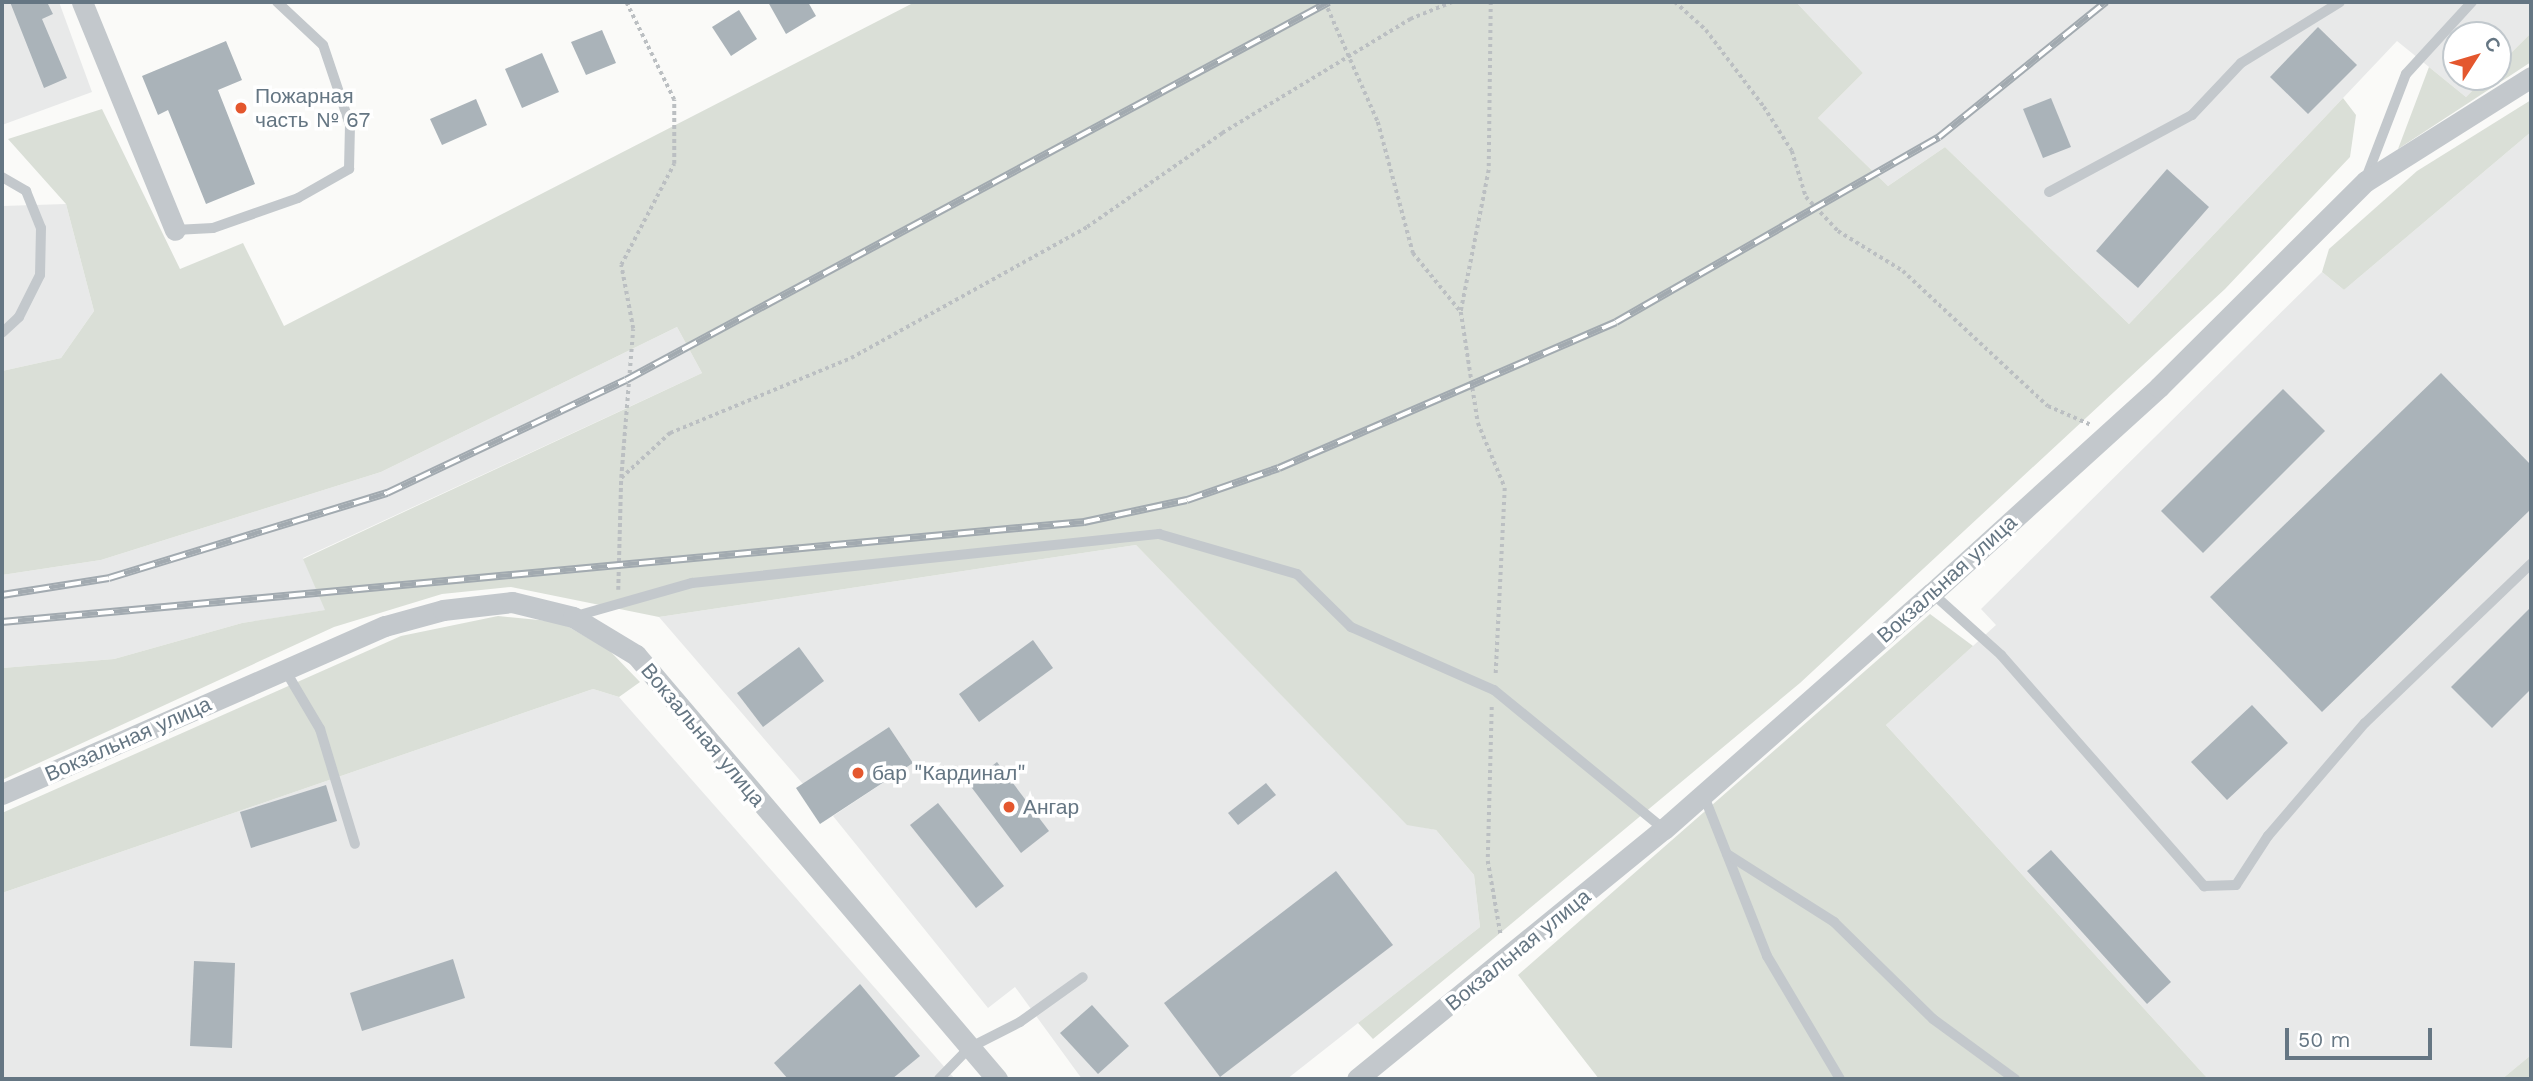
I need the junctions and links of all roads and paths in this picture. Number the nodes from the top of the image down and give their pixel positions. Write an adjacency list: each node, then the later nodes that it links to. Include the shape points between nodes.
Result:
1 (82, 2): 15 (street)
2 (277, 2): 15 (lane, via 323,45 350,125 349,169 262,211 213,228)
3 (626, 2): 19 (path, via 674,100 674,164 621,265 633,329)
4 (1325, 2): 10 (path)
5 (1452, 2): 10 (path)
6 (1492, 2): 16 (path, via 1489,170)
7 (1675, 2): 18 (path, via 1706,30 1764,107 1792,151 1806,197 1838,231 1903,271 2048,406)
8 (2340, 2): 14 (lane, via 2241,64 2192,115)
9 (2472, 2): 13 (lane, via 2406,74)
10 (1345, 58): 16 (path, via 1378,122 1413,253); 19 (path, via 1222,132 1087,227 851,358 670,433)
11 (2531, 77): 13 (street, Вокзальная улица)
12 (2, 177): 17 (lane, via 26,191 41,228 40,275 19,317)
13 (2365, 181): 18 (street, Вокзальная улица)
14 (2049, 191)
15 (175, 230)
16 (1461, 312): 25 (path, via 1478,423 1505,488)
17 (2, 333)
18 (2109, 433): 21 (street, Вокзальная улица)
19 (621, 478): 22 (path)
20 (2531, 564): 21 (lane, via 2365,723 2268,836 2236,885 2204,886 2001,655)
21 (1932, 593): 27 (street, Вокзальная улица)
22 (618, 604): 23 (lane); 25 (lane, via 692,583 1159,534 1297,574 1351,627)
23 (573, 617): 24 (street, Вокзальная улица, via 512,602 443,610 385,626); 33 (street, Вокзальная улица, via 636,655)
24 (285, 670): 26 (street, Вокзальная улица); 29 (lane, via 320,729)
25 (1494, 690): 28 (lane); 31 (path, via 1486,767 1488,861)
26 (2, 794)
27 (1704, 796): 28 (street, Вокзальная улица); 30 (lane)
28 (1664, 829): 31 (street, Вокзальная улица)
29 (355, 844)
30 (1727, 854): 37 (lane, via 1767,956); 38 (lane, via 1834,922 1933,1019)
31 (1506, 961): 36 (street, Вокзальная улица)
32 (1083, 977): 33 (lane, via 1020,1022)
33 (969, 1048): 34 (lane); 35 (street, Вокзальная улица)
34 (939, 1079)
35 (997, 1079)
36 (1357, 1079)
37 (1840, 1079)
38 (2015, 1079)

